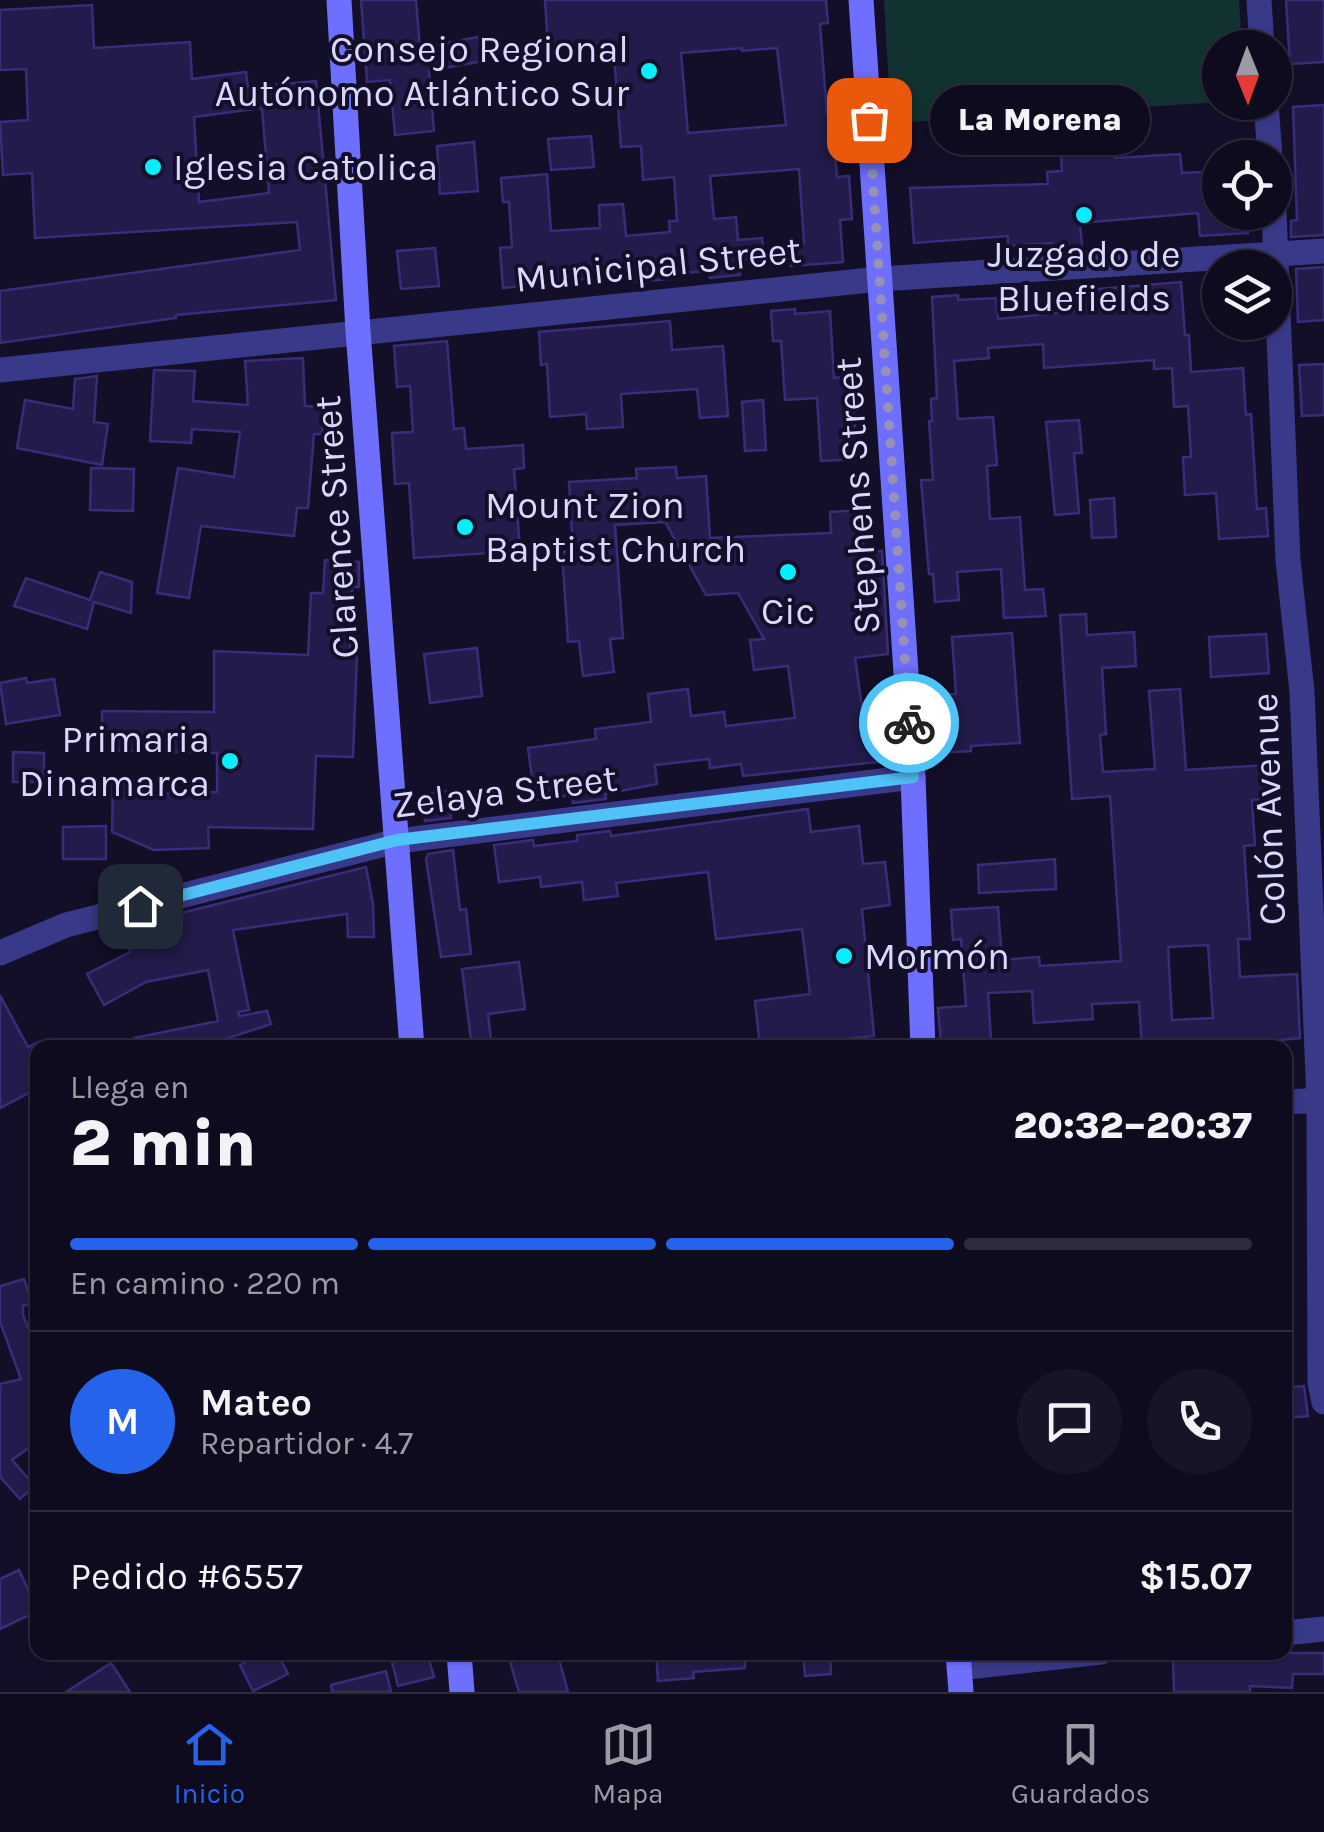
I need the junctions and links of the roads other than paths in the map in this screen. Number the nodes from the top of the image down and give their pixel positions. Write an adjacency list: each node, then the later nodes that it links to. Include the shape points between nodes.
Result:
1 (338, 0): 9 (street, Clarence Street)
2 (861, 0): 8 (street, Stephens Street)
3 (1259, 0): 4 (street)
4 (1261, 30)
5 (1324, 251): 6 (street, Municipal Street)
6 (1292, 253)
7 (1202, 259): 8 (street, Municipal Street)
8 (880, 279): 9 (street, Municipal Street); 12 (street, Stephens Street)
9 (358, 331): 11 (street, Municipal Street); 13 (street, Clarence Street)
10 (1280, 340): 17 (street, Colón Avenue)
11 (0, 370)
12 (913, 777): 13 (street, Zelaya Street); 16 (street, Stephens Street)
13 (397, 840): 14 (street, Zelaya Street, via 66,925); 15 (street, Clarence Street)
14 (0, 953)
15 (411, 1040)
16 (924, 1040)
17 (1321, 1100): 18 (street); 19 (street, Colón Avenue)
18 (1292, 1102)
19 (1324, 1402)
20 (1324, 1629): 21 (street)
21 (1292, 1632)
22 (460, 1660): 25 (street)
23 (1042, 1660): 24 (street)
24 (959, 1671)
25 (462, 1692)

